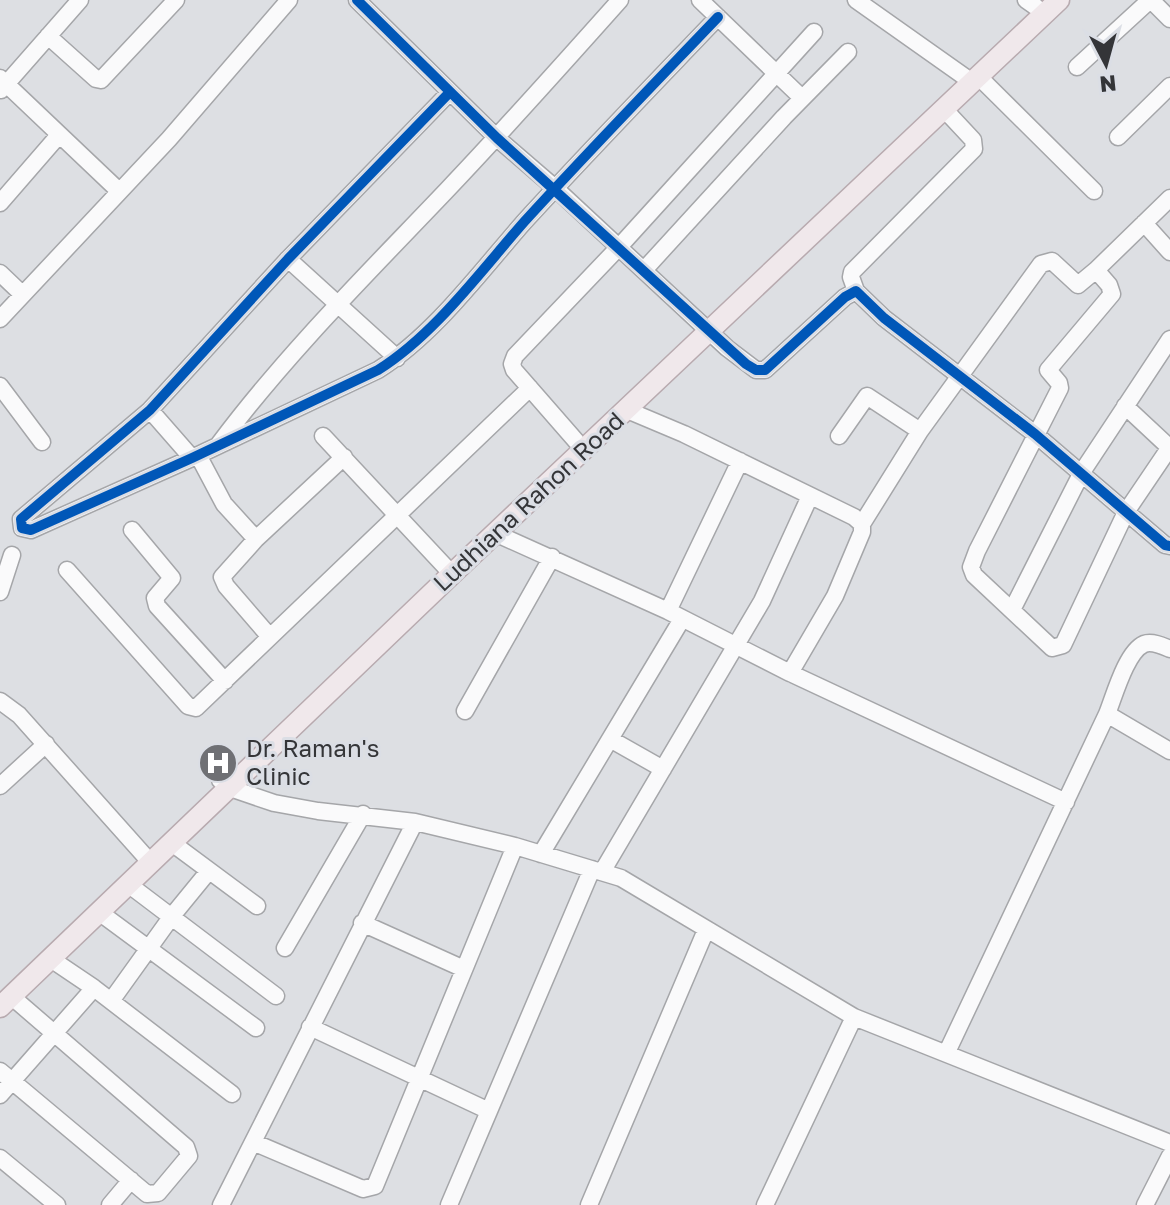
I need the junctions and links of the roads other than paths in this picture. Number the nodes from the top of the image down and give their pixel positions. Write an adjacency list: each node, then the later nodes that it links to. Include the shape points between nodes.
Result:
1 (80, 0): 14 (street)
2 (176, 0): 14 (street, via 101,80)
3 (289, 0): 28 (street)
4 (357, 0): 21 (street)
5 (620, 0): 26 (street)
6 (700, 0): 11 (street)
7 (856, 0): 18 (street)
8 (1059, 0): 18 (main road, Ludhiana Rahon Road)
9 (1150, 0): 12 (street); 16 (street)
10 (1035, 2): 18 (main road, Ludhiana Rahon Road)
11 (718, 17): 17 (street); 27 (street)
12 (1170, 19)
13 (814, 32): 17 (street)
14 (48, 36): 19 (street)
15 (848, 52): 22 (street)
16 (1077, 67)
17 (776, 72): 22 (street); 33 (street)
18 (971, 78): 23 (main road, Ludhiana Rahon Road); 29 (street); 43 (main road, Ludhiana Rahon Road)
19 (2, 84): 24 (street)
20 (1170, 86): 25 (street)
21 (450, 92): 26 (street); 35 (street)
22 (802, 98): 36 (street)
23 (945, 110): 39 (street, via 973,140 974,149 852,272); 43 (main road, Ludhiana Rahon Road)
24 (59, 135): 28 (street); 31 (street)
25 (1118, 137)
26 (497, 138): 27 (street); 41 (street)
27 (555, 188): 33 (street); 45 (street)
28 (119, 191): 40 (street)
29 (1094, 191)
30 (1170, 198): 32 (street)
31 (0, 203)
32 (1144, 223): 34 (street); 37 (street)
33 (619, 247): 36 (street); 48 (street, via 515,356 514,370)
34 (1170, 252)
35 (288, 259): 41 (street); 50 (street)
36 (644, 270): 43 (street)
37 (1096, 270): 46 (street, via 1078,285 1052,261 1045,261); 53 (street, via 1112,294 1050,367 1060,388)
38 (0, 273): 40 (street)
39 (856, 291): 43 (street, via 761,372); 46 (street)
40 (22, 294): 42 (street)
41 (337, 305): 45 (street); 58 (street)
42 (0, 319)
43 (705, 328): 51 (main road, Ludhiana Rahon Road); 56 (main road, Ludhiana Rahon Road)
44 (1170, 339): 49 (street)
45 (397, 358): 58 (street)
46 (960, 375): 52 (street); 53 (street)
47 (0, 386): 57 (street)
48 (530, 388): 56 (street); 66 (street)
49 (1125, 406): 59 (street); 63 (street)
50 (150, 410): 60 (street); 60 (street, via 21,519 22,528 31,530)
51 (627, 410): 62 (street); 69 (main road, Ludhiana Rahon Road)
52 (920, 431): 55 (street, via 867,396); 67 (street)
53 (1035, 434): 63 (street); 77 (street, via 971,567)
54 (323, 436): 61 (street)
55 (839, 436)
56 (576, 441): 75 (main road, Ludhiana Rahon Road)
57 (42, 442)
58 (219, 445): 60 (street)
59 (1170, 447): 65 (street)
60 (195, 457): 70 (street, via 224,504)
61 (344, 457): 66 (street); 70 (street)
62 (740, 461): 64 (street); 78 (street)
63 (1082, 472): 65 (street); 77 (street)
64 (810, 496): 67 (street); 80 (street, via 774,580)
65 (1126, 512): 71 (street); 77 (street, via 1063,645 1052,648)
66 (398, 516): 75 (street); 79 (street)
67 (862, 524): 82 (street, via 835,596)
68 (132, 530): 83 (street, via 172,578 155,598 157,606)
69 (497, 534): 73 (street); 75 (main road, Ludhiana Rahon Road)
70 (256, 539): 79 (street, via 222,577)
71 (1170, 546)
72 (12, 555): 76 (street)
73 (552, 557): 78 (street); 85 (street)
74 (67, 570): 83 (street, via 192,709)
75 (448, 570): 92 (main road, Ludhiana Rahon Road)
76 (0, 592)
77 (1012, 610)
78 (675, 615): 80 (street); 87 (street)
79 (270, 637): 83 (street)
80 (736, 644): 82 (street); 90 (street)
81 (1170, 649): 86 (street, via 1153,643 1135,652)
82 (790, 673): 94 (street)
83 (225, 681)
84 (0, 701): 88 (street)
85 (465, 711)
86 (1107, 714): 89 (street); 94 (street)
87 (610, 739): 90 (street); 99 (street)
88 (46, 744): 91 (street); 100 (street)
89 (1170, 751)
90 (663, 769): 101 (street)
91 (7, 771): 93 (street)
92 (225, 784): 95 (street, via 274,803); 97 (main road, Ludhiana Rahon Road); 100 (main road, Ludhiana Rahon Road)
93 (0, 786)
94 (1066, 802): 121 (street)
95 (363, 814): 96 (street); 109 (street)
96 (415, 822): 98 (street); 107 (street)
97 (172, 843): 100 (main road, Ludhiana Rahon Road); 102 (street)
98 (515, 846): 99 (street); 112 (street)
99 (541, 854): 101 (street)
100 (147, 859): 103 (main road, Ludhiana Rahon Road); 115 (main road, Ludhiana Rahon Road)
101 (597, 871): 108 (street, via 621,878); 126 (street)
102 (208, 872): 104 (street); 106 (street)
103 (128, 884): 105 (main road, Ludhiana Rahon Road); 106 (street)
104 (257, 906)
105 (99, 912): 110 (street); 111 (main road, Ludhiana Rahon Road)
106 (172, 916): 110 (street); 114 (street)
107 (362, 923): 112 (street); 118 (street)
108 (706, 930): 117 (street); 136 (street)
109 (285, 948)
110 (147, 950): 116 (street); 119 (street)
111 (51, 959): 113 (street); 115 (main road, Ludhiana Rahon Road)
112 (464, 969): 123 (street)
113 (94, 988): 116 (street); 120 (street)
114 (276, 996)
115 (4, 999): 120 (street)
116 (111, 1001): 124 (street)
117 (854, 1017): 121 (street); 137 (street)
118 (310, 1027): 123 (street); 127 (street)
119 (256, 1028)
120 (54, 1033): 122 (street); 131 (street, via 189,1151 156,1194 147,1194)
121 (947, 1052): 128 (street)
122 (6, 1076): 125 (street); 131 (street)
123 (419, 1079): 126 (street); 127 (street, via 371,1188)
124 (232, 1094)
125 (0, 1095)
126 (489, 1111): 135 (street)
127 (253, 1142): 134 (street)
128 (1170, 1143)
129 (1170, 1156): 138 (street)
130 (0, 1158): 132 (street)
131 (131, 1180): 133 (street)
132 (57, 1205)
133 (110, 1205)
134 (221, 1205)
135 (449, 1205)
136 (589, 1205)
137 (765, 1205)
138 (1145, 1205)

